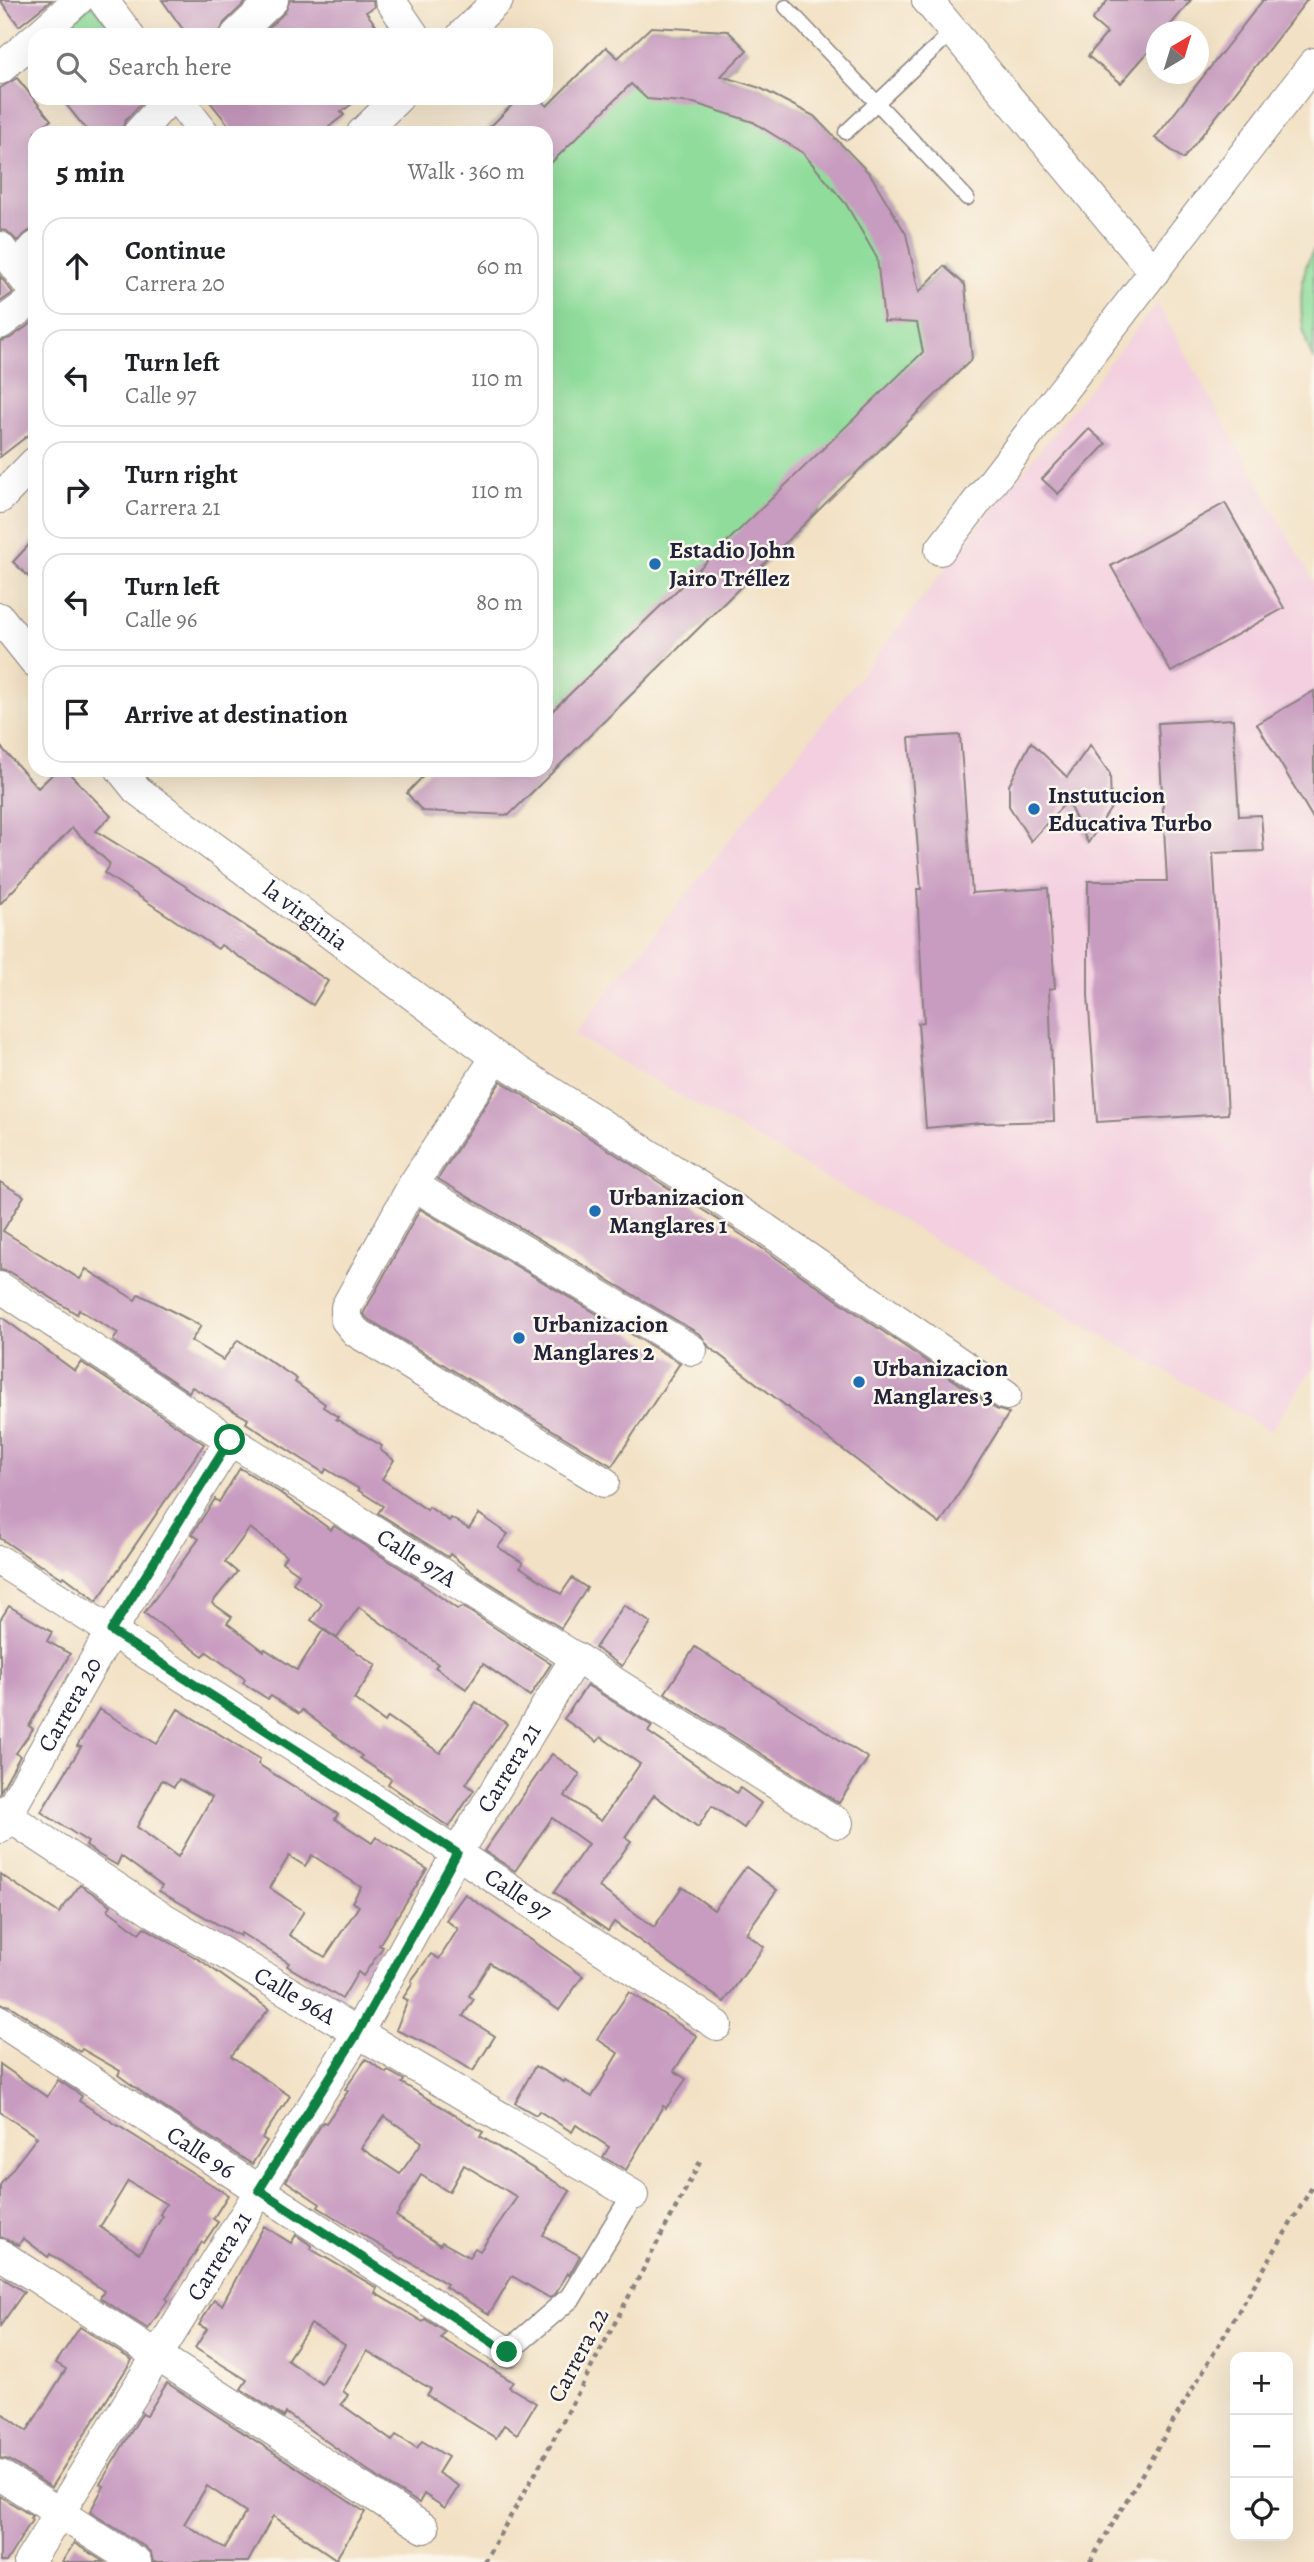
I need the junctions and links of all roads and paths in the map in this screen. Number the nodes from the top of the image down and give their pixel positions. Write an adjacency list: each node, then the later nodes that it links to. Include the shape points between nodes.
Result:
1 (78, 0): 8 (street)
2 (103, 0): 9 (street)
3 (273, 0): 10 (street)
4 (390, 0): 11 (street)
5 (498, 0): 12 (street)
6 (927, 0): 13 (street)
7 (786, 7): 17 (lane)
8 (47, 28)
9 (124, 28)
10 (243, 28)
11 (409, 28)
12 (469, 28)
13 (953, 31): 17 (lane); 27 (street)
14 (28, 45): 16 (street)
15 (1314, 63): 27 (street)
16 (0, 69)
17 (877, 103): 24 (lane); 25 (lane)
18 (164, 105): 21 (street)
19 (182, 105): 22 (street)
20 (391, 105): 23 (street)
21 (144, 126)
22 (199, 126)
23 (369, 126)
24 (845, 132)
25 (967, 198)
26 (17, 254): 28 (street)
27 (1154, 272): 33 (street)
28 (28, 279)
29 (28, 301): 30 (street)
30 (0, 324)
31 (28, 469): 32 (street)
32 (0, 498)
33 (940, 550)
34 (0, 618): 35 (street)
35 (28, 653)
36 (127, 777): 37 (street, la virginia, via 137,790)
37 (496, 1058): 38 (street); 41 (street, la virginia, via 766,1229)
38 (413, 1185): 40 (street); 43 (street, via 346,1307 346,1320 356,1332)
39 (0, 1287): 42 (street, Calle 97A)
40 (692, 1350)
41 (1006, 1395)
42 (230, 1440): 45 (street, Carrera 20); 46 (street, Calle 97A)
43 (604, 1482)
44 (0, 1561): 45 (street, Calle 97)
45 (111, 1631): 47 (street, Carrera 20); 49 (street, Calle 97)
46 (576, 1657): 48 (street, Calle 97A); 49 (street, Carrera 21)
47 (2, 1818): 52 (street, Calle 96A)
48 (838, 1823)
49 (457, 1853): 51 (street, Calle 97); 52 (street, Carrera 21)
50 (0, 2021): 55 (street, Calle 96)
51 (717, 2025)
52 (357, 2034): 55 (street, Carrera 21); 56 (street, Calle 96A)
53 (700, 2162): 65 (path, Carrera 22)
54 (1314, 2184): 66 (path)
55 (259, 2190): 58 (street, Calle 96); 59 (street, Carrera 21)
56 (633, 2195): 58 (street, via 571,2297)
57 (0, 2253): 59 (street)
58 (507, 2352)
59 (158, 2356): 61 (street, Carrera 21); 62 (street)
60 (0, 2476): 61 (street)
61 (59, 2513): 63 (street, Carrera 21); 64 (street)
62 (424, 2528)
63 (29, 2562)
64 (136, 2562)
65 (484, 2562)
66 (1090, 2562)

